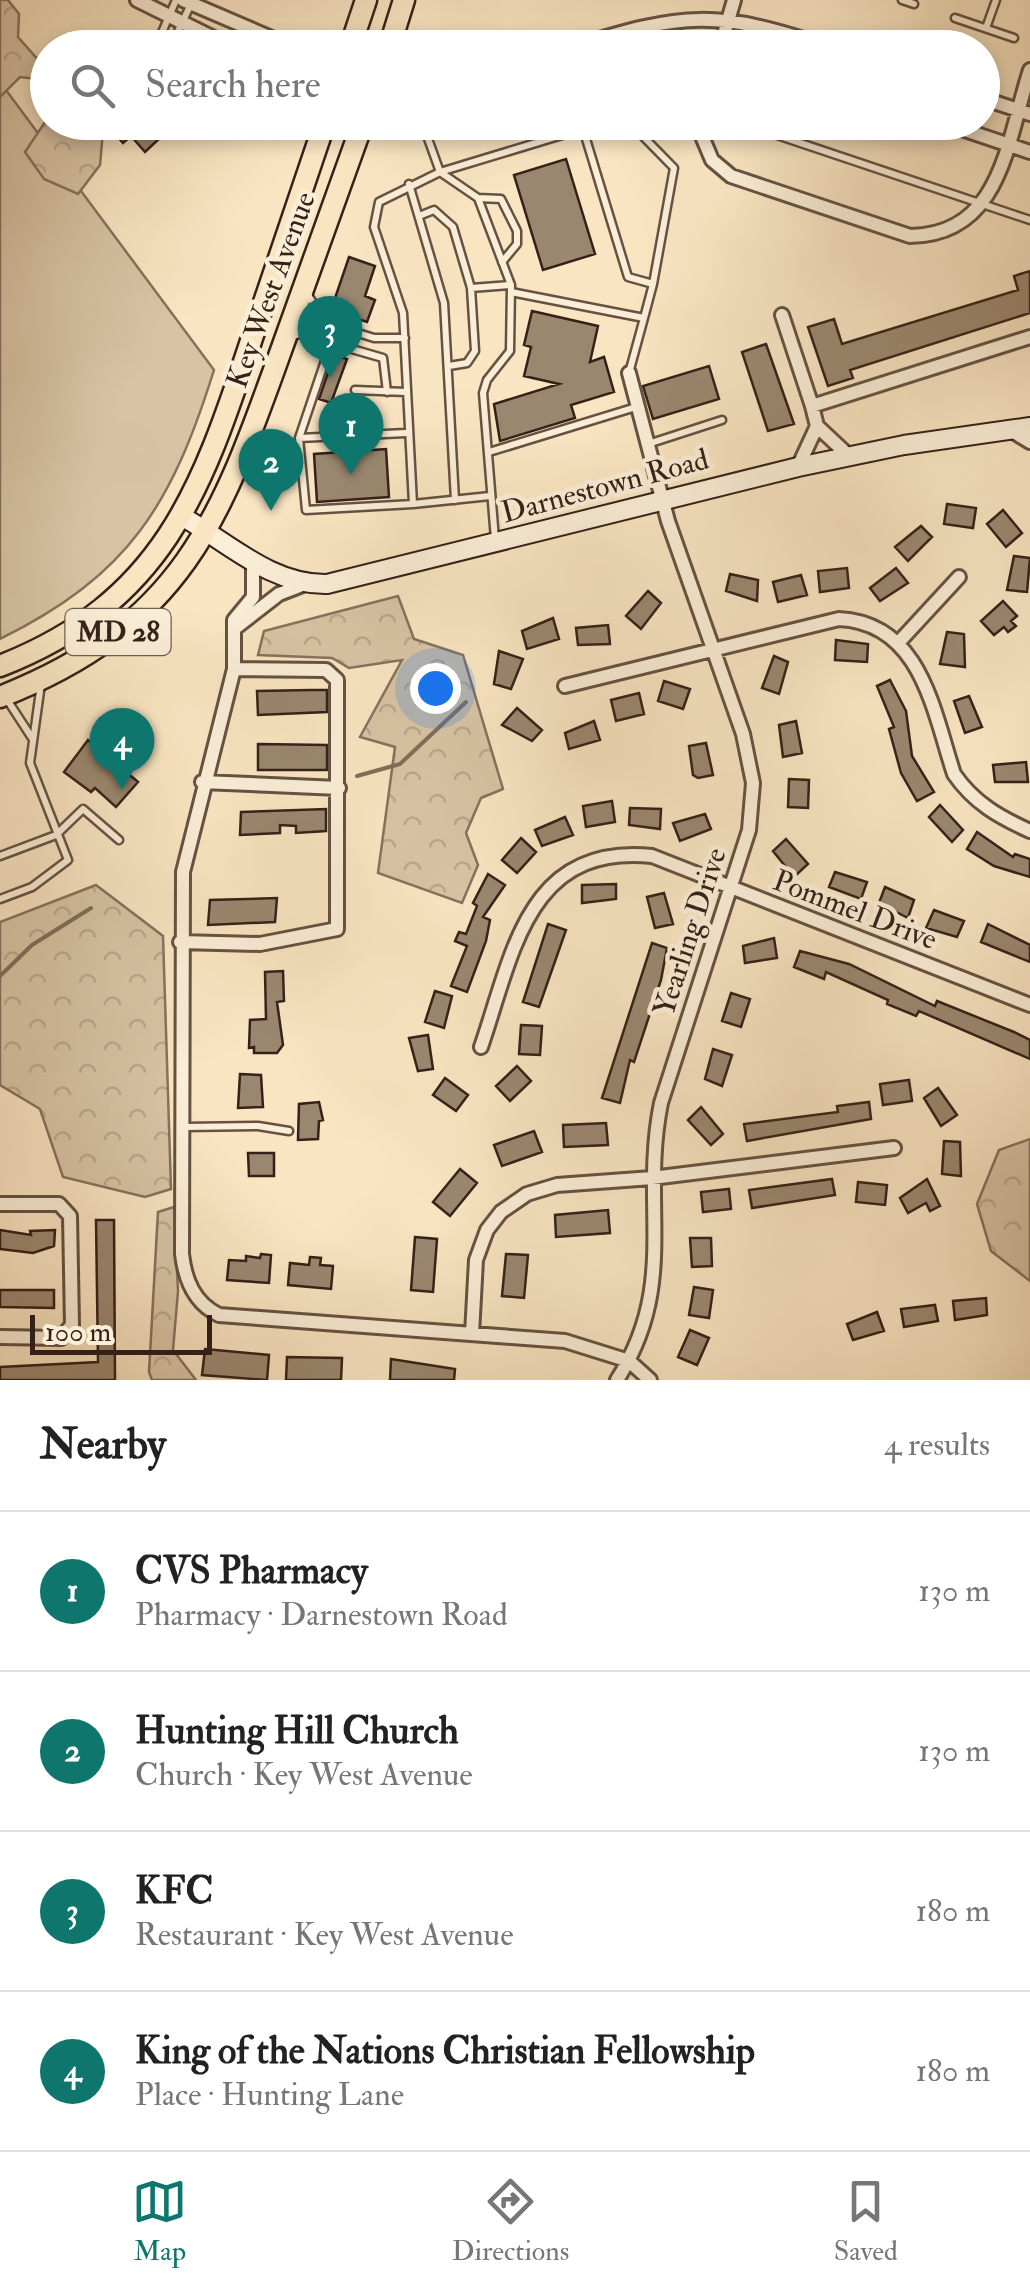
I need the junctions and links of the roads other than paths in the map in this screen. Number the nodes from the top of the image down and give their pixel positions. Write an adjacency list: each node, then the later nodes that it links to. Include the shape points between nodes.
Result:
1 (137, 0): 11 (street)
2 (366, 0): 17 (main road)
3 (404, 0): 18 (main road)
4 (734, 0): 10 (street)
5 (902, 0): 8 (lane)
6 (996, 0): 12 (lane)
7 (186, 1): 11 (lane); 11 (lane); 16 (street)
8 (914, 4)
9 (956, 18): 12 (lane)
10 (728, 19): 19 (street); 20 (street); 21 (street)
11 (175, 20): 13 (lane); 14 (lane); 15 (street)
12 (986, 28): 22 (lane)
13 (167, 30)
14 (172, 30)
15 (196, 30)
16 (253, 30)
17 (356, 30)
18 (394, 30)
19 (628, 30)
20 (725, 30)
21 (778, 30)
22 (992, 30)
23 (1000, 33): 24 (lane)
24 (1014, 38)
25 (1030, 70): 27 (street)
26 (1000, 104): 27 (street)
27 (1024, 112): 37 (street)
28 (319, 140): 78 (main road, Key West Avenue / MD 28, via 225,420)
29 (356, 140): 47 (main road, Key West Avenue / MD 28)
30 (428, 140): 39 (lane)
31 (546, 140): 39 (lane)
32 (586, 140): 46 (lane, via 628,277)
33 (647, 140): 46 (lane, via 674,168)
34 (704, 140): 42 (street, via 712,160 731,176 910,236 955,228)
35 (792, 140): 42 (lane)
36 (995, 140): 37 (street)
37 (1007, 144): 38 (street); 42 (street)
38 (1030, 152)
39 (440, 172): 40 (lane); 41 (lane)
40 (409, 184): 43 (lane); 54 (lane, via 379,202 374,227)
41 (478, 198): 45 (lane); 45 (lane, via 501,199 509,210 517,244)
42 (983, 204): 44 (lane)
43 (419, 216): 48 (lane, via 434,210 452,227); 56 (lane, via 444,303)
44 (1030, 220)
45 (502, 262): 49 (lane)
46 (653, 284): 50 (lane)
47 (304, 287): 52 (lane); 55 (main road, Key West Avenue / MD 28)
48 (472, 288): 49 (lane); 56 (lane, via 475,351 467,364)
49 (511, 288): 50 (lane); 71 (lane, via 510,352 482,393)
50 (644, 318): 57 (lane)
51 (789, 320): 62 (street)
52 (326, 323): 54 (lane, via 374,338); 55 (lane)
53 (1030, 336): 62 (street)
54 (404, 338): 60 (lane)
55 (284, 341): 79 (main road, Key West Avenue / MD 28)
56 (448, 366): 75 (lane)
57 (629, 374): 61 (street, Yearling Drive)
58 (355, 390): 59 (lane)
59 (387, 392): 60 (lane); 68 (lane, via 382,358 331,343)
60 (406, 392): 67 (lane)
61 (638, 406): 69 (street, Yearling Drive); 71 (lane)
62 (812, 406): 64 (street)
63 (722, 420): 69 (lane)
64 (817, 426): 72 (street); 73 (street)
65 (1030, 427): 66 (main road, Darnestown Road)
66 (1006, 428): 70 (street); 72 (main road, Darnestown Road)
67 (406, 433): 68 (lane); 77 (lane)
68 (299, 438): 77 (lane, via 306,510)
69 (650, 442): 76 (street, Yearling Drive)
70 (1030, 442)
71 (489, 452): 74 (lane)
72 (849, 456): 73 (main road, Darnestown Road)
73 (798, 467): 76 (main road, Darnestown Road)
74 (490, 496): 75 (lane); 80 (lane)
75 (456, 500): 77 (lane)
76 (664, 501): 80 (main road, Darnestown Road); 86 (street, Yearling Drive)
77 (413, 504)
78 (183, 517): 79 (main road); 87 (main road, MD 28, via 104,608)
79 (208, 532): 81 (main road); 89 (main road, MD 28, via 122,629)
80 (496, 545): 83 (main road, Darnestown Road)
81 (253, 561): 83 (main road); 84 (street, via 252,597)
82 (958, 577): 85 (street)
83 (305, 584): 84 (street, via 280,594)
84 (234, 630): 88 (street)
85 (899, 642): 86 (street, via 874,625 839,619); 95 (street, via 920,674 954,774 994,815)
86 (712, 648): 90 (street); 99 (street, Yearling Drive, via 743,734 752,782 749,830)
87 (0, 666)
88 (234, 669): 93 (street); 94 (street, via 333,674)
89 (42, 680): 91 (main road, MD 28); 92 (lane)
90 (565, 686)
91 (2, 696): 92 (lane)
92 (32, 739): 96 (lane, via 30,763)
93 (202, 782): 94 (street); 101 (street, via 183,872)
94 (339, 788): 101 (street, via 337,929 260,944)
95 (1030, 831)
96 (56, 836): 97 (lane, via 85,809); 98 (lane); 100 (lane, via 68,856 64,866)
97 (118, 840)
98 (0, 856)
99 (730, 888): 102 (street, Pommel Drive); 103 (street, Pommel Drive, via 652,856 621,853 560,875 524,923); 107 (street, Yearling Drive, via 661,1104)
100 (0, 899)
101 (180, 942): 104 (street)
102 (1030, 1004)
103 (480, 1047)
104 (184, 1127): 105 (lane); 109 (street, via 184,1270 206,1309 219,1316)
105 (289, 1131)
106 (894, 1148): 107 (street)
107 (652, 1178): 109 (street, via 557,1184 501,1212 476,1260); 111 (street, Yearling Drive, via 655,1281)
108 (0, 1204): 110 (street, via 66,1208 72,1325 60,1338)
109 (472, 1334): 111 (street, via 565,1341)
110 (0, 1337)
111 (629, 1361): 112 (street, Yearling Drive); 113 (street)
112 (617, 1380)
113 (650, 1380)

